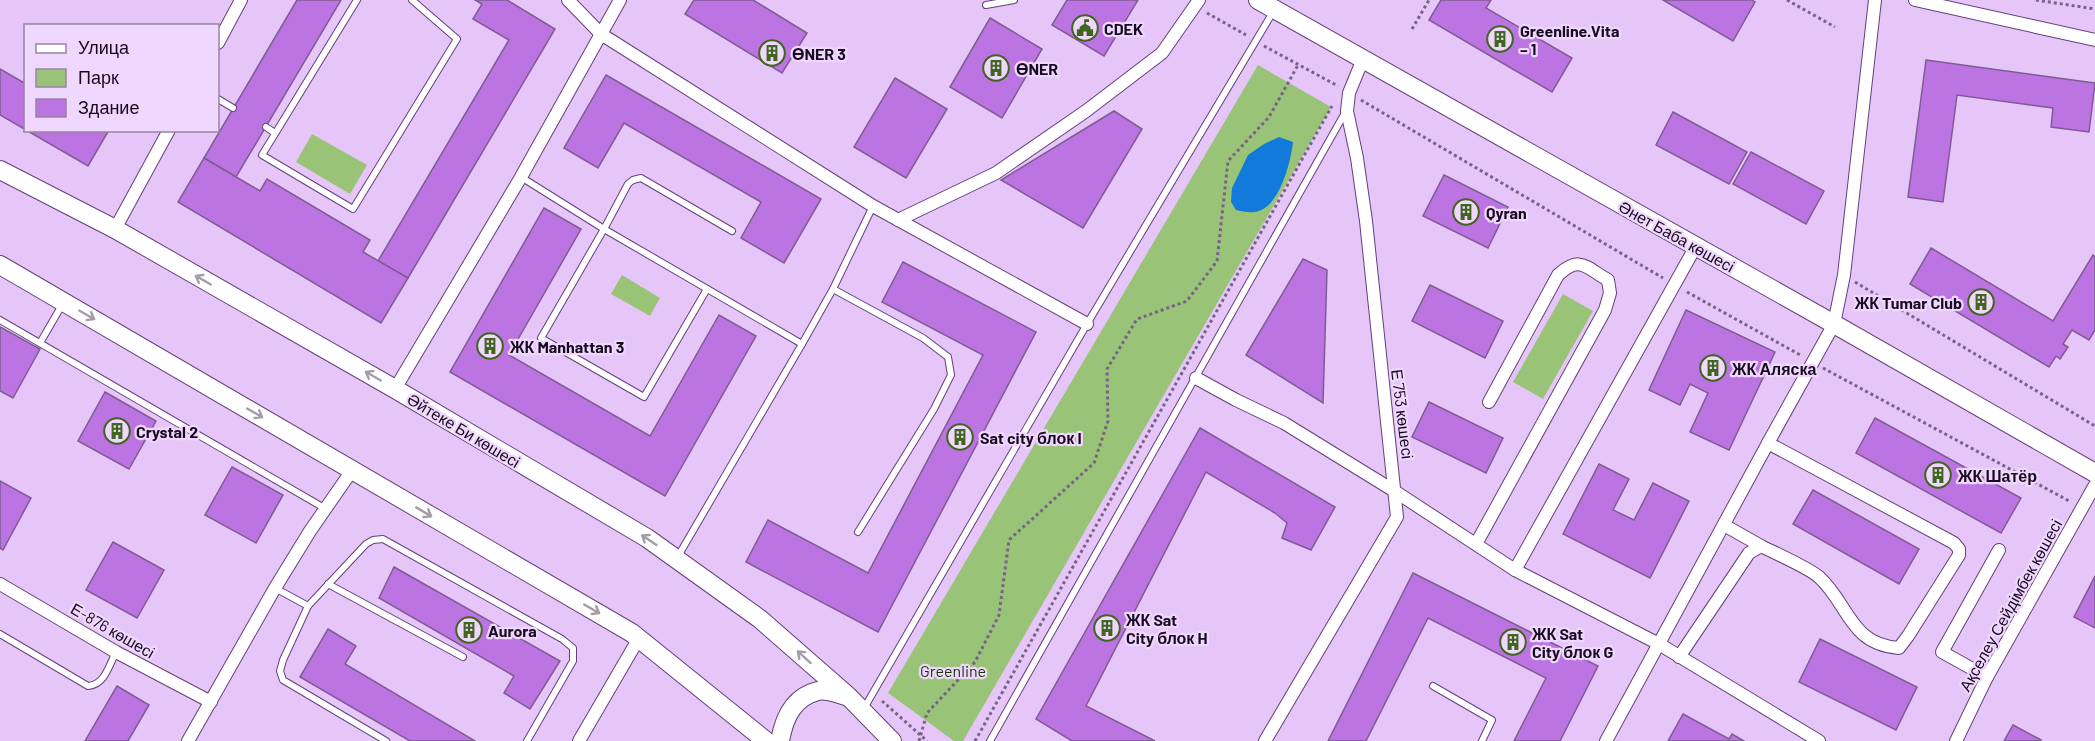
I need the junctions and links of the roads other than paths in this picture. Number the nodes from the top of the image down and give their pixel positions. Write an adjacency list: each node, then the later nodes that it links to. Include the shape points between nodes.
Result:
1 (242, 0): 15 (street)
2 (357, 0): 22 (lane)
3 (412, 0): 22 (lane, via 457,39 353,209 262,155)
4 (568, 0): 13 (street)
5 (620, 0): 13 (street)
6 (1014, 0): 11 (lane)
7 (1258, 0): 12 (street, Әнет Баба көшесі)
8 (1875, 0): 37 (street, via 1844,275)
9 (1916, 0): 14 (street)
10 (1198, 3): 26 (street, via 1162,53 1086,111 996,174)
11 (986, 5)
12 (1275, 9): 16 (street, Әнет Баба көшесі); 36 (lane)
13 (601, 34): 24 (street); 25 (street)
14 (2095, 40)
15 (219, 41)
16 (1363, 59): 19 (street, Е 753 көшесі, via 1345,91); 30 (street, Әнет Баба көшесі)
17 (219, 100): 18 (lane)
18 (233, 108)
19 (1347, 111): 40 (lane); 47 (street, Е 753 көшесі, via 1366,221)
20 (266, 127): 22 (lane)
21 (168, 132): 27 (street)
22 (275, 133)
23 (3, 175): 27 (street, Әйтеке Би көшесі)
24 (521, 177): 28 (lane); 41 (street)
25 (873, 206): 26 (street); 33 (lane)
26 (898, 219): 36 (street)
27 (115, 229): 41 (street, Әйтеке Би көшесі, one-way to 27)
28 (604, 229): 29 (lane, via 628,184 641,178); 32 (lane); 32 (lane, via 542,338 644,397)
29 (732, 231)
30 (1696, 246): 37 (street, Әнет Баба көшесі); 55 (street)
31 (0, 265): 34 (street)
32 (707, 289): 39 (lane)
33 (833, 289): 39 (lane); 50 (lane, via 923,338 948,357 951,375)
34 (63, 302): 38 (lane); 44 (street, one-way to 44)
35 (0, 320): 38 (lane)
36 (1088, 324): 70 (lane)
37 (1834, 324): 43 (street); 45 (street, Әнет Баба көшесі)
38 (40, 343): 48 (lane)
39 (802, 344): 54 (lane)
40 (1197, 378): 47 (street, via 1284,423); 78 (lane)
41 (395, 389): 54 (street, Әйтеке Би көшесі, one-way to 41)
42 (1489, 402): 51 (street, via 1558,275 1569,265 1580,264 1608,280 1610,293 1605,310)
43 (1768, 443): 49 (street); 52 (street, via 1954,543 1959,555 1899,648 1885,647 1856,630 1818,576)
44 (352, 470): 48 (street); 61 (street, one-way to 61)
45 (2095, 473)
46 (2095, 485): 66 (street, Ақселеу Сейдімбек көшесі)
47 (1396, 492): 51 (street); 79 (street, Е 753 көшесі, via 1397,516)
48 (326, 509): 58 (street)
49 (1724, 525): 52 (street); 62 (street)
50 (858, 532)
51 (1476, 544): 55 (street)
52 (1761, 546): 65 (street, via 1749,553)
53 (1999, 550): 66 (street, via 1942,652)
54 (677, 559): 68 (street, Әйтеке Би көшесі, one-way to 54, via 760,619)
55 (1515, 570): 62 (street)
56 (0, 584): 63 (street, Е-876 көшесі)
57 (328, 584): 59 (lane); 64 (lane); 73 (lane, via 366,544 383,539 562,639 573,648 573,661)
58 (275, 588): 59 (lane); 69 (street)
59 (308, 606): 72 (lane, via 283,660 283,680)
60 (0, 633): 63 (lane, via 88,686 96,686 102,680)
61 (639, 638): 74 (street); 75 (street)
62 (1659, 644): 65 (street); 81 (street)
63 (116, 652): 69 (street, Е-876 көшесі)
64 (463, 657)
65 (1679, 657): 82 (street)
66 (1987, 677): 83 (street, Ақселеу Сейдімбек көшесі)
67 (1433, 687): 80 (lane, via 1492,720)
68 (848, 696): 70 (street, Әйтеке Би көшесі); 76 (street, via 820,690 804,697 786,717)
69 (211, 702): 71 (street)
70 (863, 711): 77 (street, Әйтеке Би көшесі)
71 (189, 741)
72 (386, 741)
73 (527, 741)
74 (579, 741)
75 (766, 741)
76 (780, 741)
77 (892, 741)
78 (990, 741)
79 (1265, 741)
80 (1482, 741)
81 (1606, 741)
82 (1819, 741)
83 (1956, 741)

